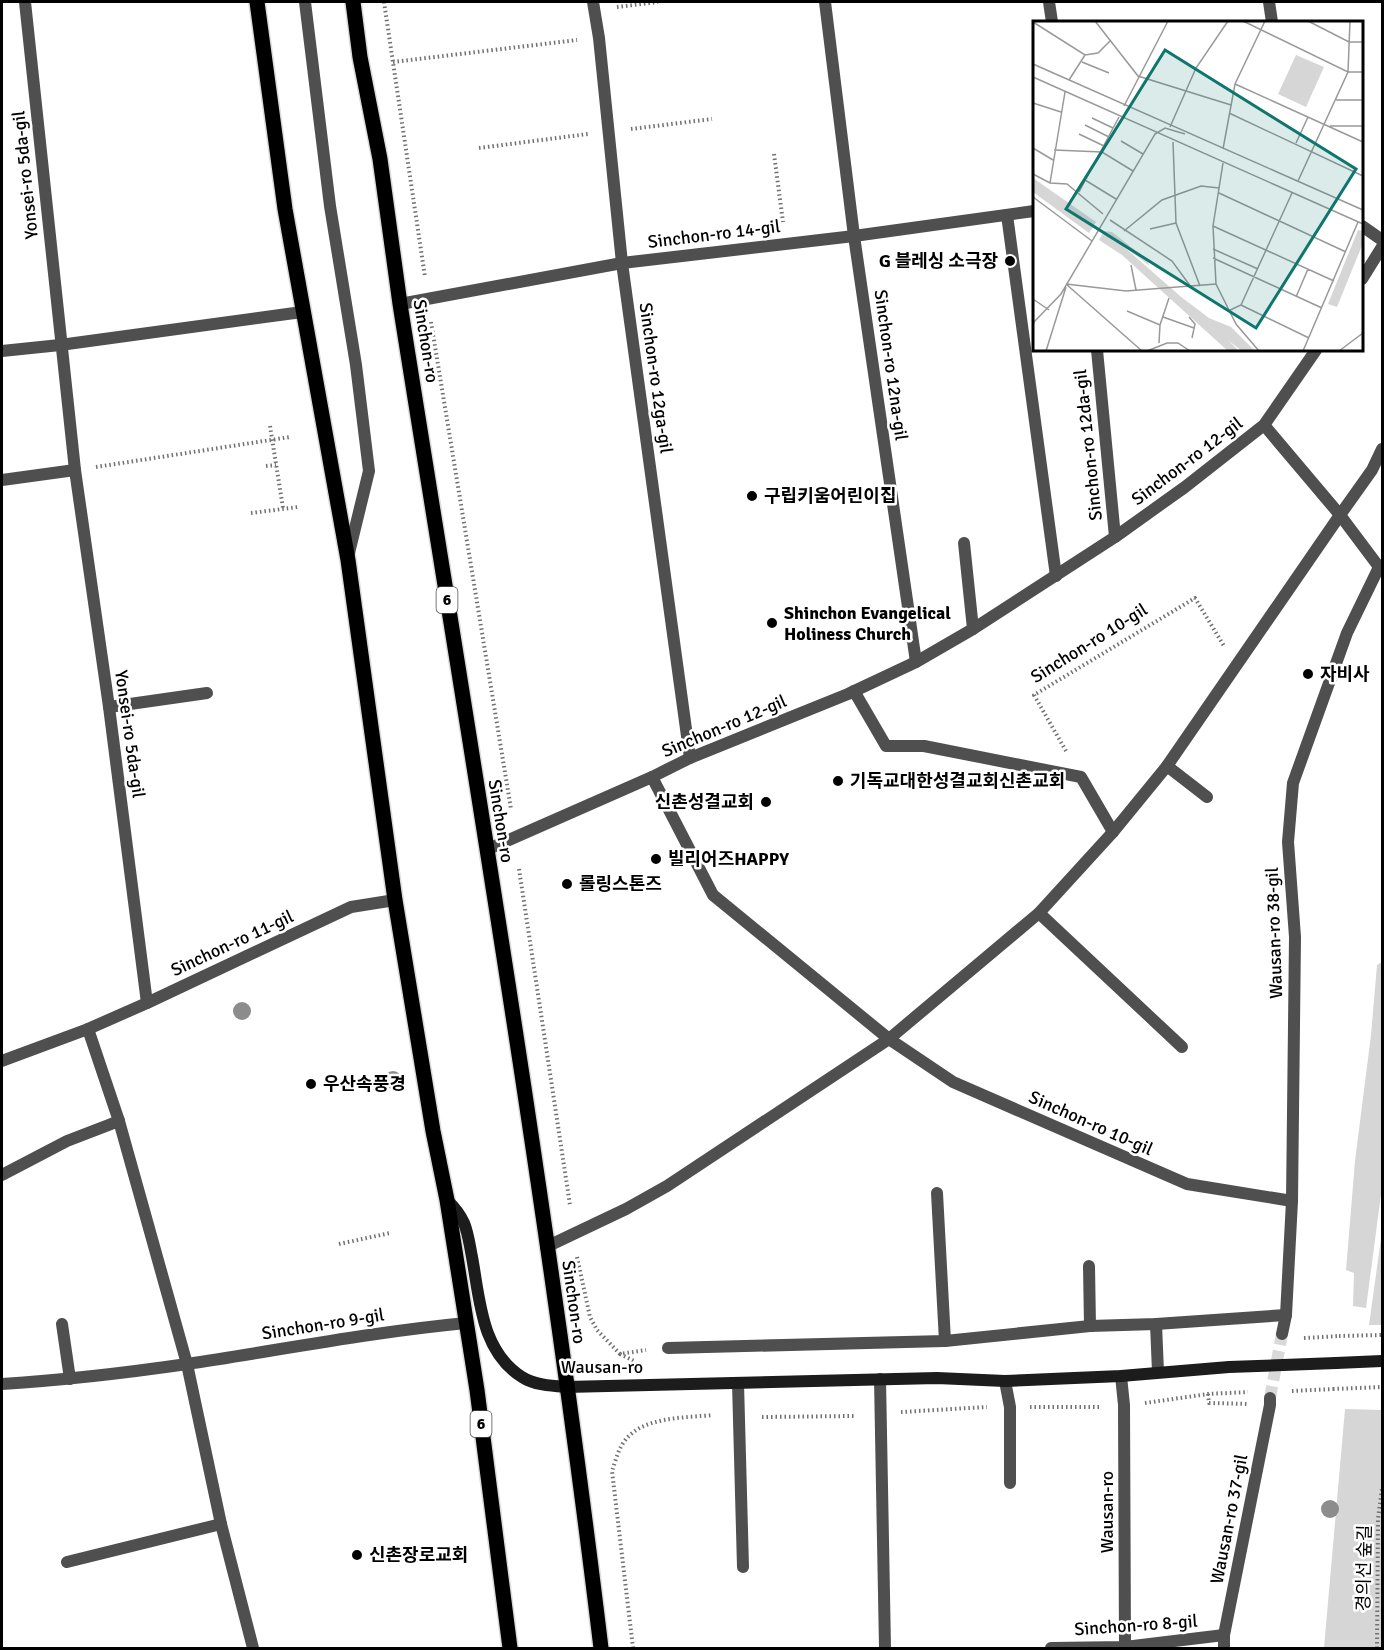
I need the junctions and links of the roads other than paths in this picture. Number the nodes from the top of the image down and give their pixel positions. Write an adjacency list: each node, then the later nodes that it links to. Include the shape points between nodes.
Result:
1 (25, 2): 21 (street, Yonsei-ro 5da-gil)
2 (256, 2): 20 (main road, 6)
3 (305, 2): 32 (street, via 369,471)
4 (353, 2): 19 (main road, Sinchon-ro / 6)
5 (825, 2): 14 (street, Sinchon-ro 12na-gil)
6 (1049, 2): 9 (street)
7 (1269, 2): 10 (street)
8 (593, 6): 17 (street, Sinchon-ro 12ga-gil)
9 (1052, 21)
10 (1272, 21)
11 (1033, 211): 12 (street, Sinchon-ro 14-gil)
12 (1007, 215): 14 (street, Sinchon-ro 14-gil); 34 (street)
13 (1363, 227): 15 (street)
14 (854, 236): 17 (street, Sinchon-ro 14-gil); 36 (street, Sinchon-ro 12na-gil)
15 (1383, 240)
16 (1383, 247): 18 (street)
17 (622, 263): 19 (street, Sinchon-ro 14-gil); 40 (street, Sinchon-ro 12ga-gil)
18 (1363, 277)
19 (400, 304): 45 (main road, Sinchon-ro / 6)
20 (302, 312): 21 (street); 32 (main road, 6)
21 (60, 345): 22 (street); 27 (street, Yonsei-ro 5da-gil)
22 (2, 351)
23 (1096, 351): 30 (street, Sinchon-ro 12da-gil)
24 (1315, 351): 25 (street, Sinchon-ro 12-gil)
25 (1264, 425): 29 (street); 30 (street, Sinchon-ro 12-gil)
26 (1383, 449): 29 (street)
27 (75, 470): 28 (street); 39 (street, Yonsei-ro 5da-gil)
28 (2, 480)
29 (1340, 515): 33 (street); 41 (street)
30 (1115, 537): 34 (street, Sinchon-ro 12-gil)
31 (964, 543): 35 (street)
32 (348, 560): 46 (main road, 6)
33 (1381, 569): 57 (street, Wausan-ro 38-gil, via 1347,633 1293,783 1288,842 1295,937)
34 (1056, 576): 35 (street, Sinchon-ro 12-gil)
35 (973, 629): 36 (street, Sinchon-ro 12-gil)
36 (916, 662): 37 (street, Sinchon-ro 12-gil)
37 (854, 691): 40 (street, Sinchon-ro 12-gil); 44 (street, via 886,746 924,746 1081,777)
38 (207, 693): 39 (street)
39 (109, 707): 48 (street, Yonsei-ro 5da-gil)
40 (690, 758): 42 (street, Sinchon-ro 12-gil)
41 (1167, 766): 43 (street); 44 (street)
42 (652, 777): 45 (street, Sinchon-ro 12-gil); 50 (street, Sinchon-ro 10-gil, via 713,895)
43 (1207, 797)
44 (1113, 832): 47 (street)
45 (486, 850): 58 (main road, Sinchon-ro / 6)
46 (395, 900): 48 (street, Sinchon-ro 11-gil, via 351,907); 56 (main road, 6)
47 (1039, 912): 50 (street); 51 (street)
48 (147, 1003): 49 (street, Sinchon-ro 11-gil)
49 (88, 1029): 52 (street, Sinchon-ro 11-gil); 53 (street)
50 (889, 1039): 57 (street, Sinchon-ro 10-gil, via 954,1082 1187,1184); 58 (street, via 667,1186)
51 (1182, 1047)
52 (2, 1061)
53 (119, 1121): 54 (street, via 67,1141); 69 (street)
54 (2, 1174)
55 (937, 1192): 66 (street)
56 (447, 1200): 61 (main road, 6); 77 (street, Wausan-ro, via 466,1227 484,1326 493,1345 504,1362 522,1377)
57 (1292, 1202): 60 (street, Wausan-ro 38-gil)
58 (546, 1247): 77 (main road, Sinchon-ro / 6)
59 (1089, 1266): 64 (street)
60 (1286, 1315): 63 (street); 65 (street)
61 (466, 1323): 69 (street, Sinchon-ro 9-gil, via 410,1328); 86 (main road, 6)
62 (62, 1324): 72 (street)
63 (1156, 1324): 64 (street); 70 (street)
64 (1090, 1326): 66 (street)
65 (1282, 1334)
66 (945, 1341): 67 (street)
67 (668, 1348)
68 (1383, 1361): 70 (street, Wausan-ro, bridge)
69 (187, 1364): 72 (street, Sinchon-ro 9-gil); 80 (street)
70 (1158, 1372): 71 (street, Wausan-ro)
71 (1121, 1376): 74 (street, Wausan-ro); 84 (street, Wausan-ro)
72 (70, 1379): 76 (street, Sinchon-ro 9-gil)
73 (880, 1379): 74 (street, Wausan-ro); 75 (street, Wausan-ro); 88 (street)
74 (1005, 1381): 79 (street, via 1010,1407)
75 (738, 1383): 77 (street, Wausan-ro); 82 (street)
76 (2, 1384)
77 (566, 1388): 87 (main road, Sinchon-ro / 6)
78 (1270, 1401): 83 (street, Wausan-ro 37-gil)
79 (1010, 1483)
80 (221, 1524): 81 (street); 85 (street)
81 (67, 1562)
82 (743, 1567)
83 (1224, 1635): 84 (street, Sinchon-ro 8-gil); 90 (street, Wausan-ro 37-gil)
84 (1125, 1647): 89 (street, Sinchon-ro 8-gil)
85 (253, 1648)
86 (510, 1648)
87 (601, 1648)
88 (885, 1648)
89 (1051, 1648)
90 (1224, 1648)

